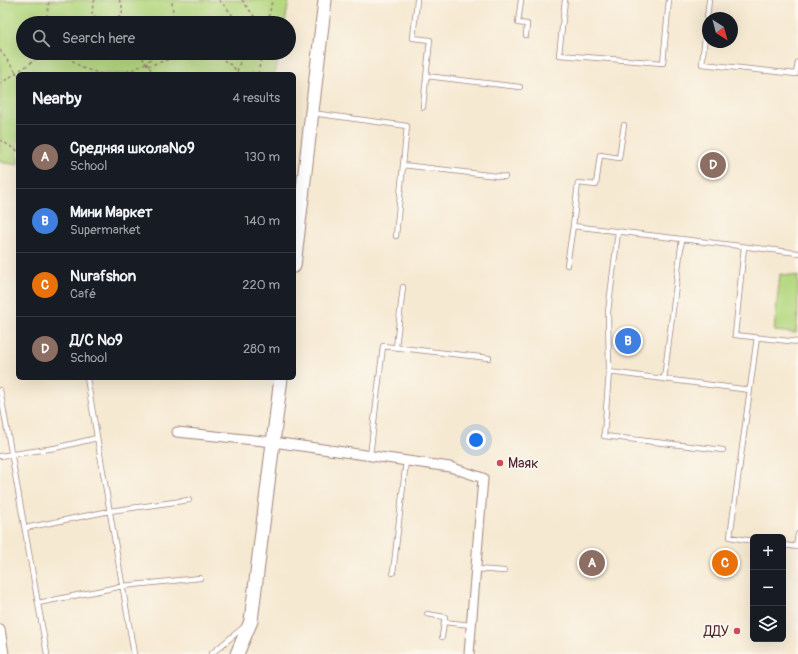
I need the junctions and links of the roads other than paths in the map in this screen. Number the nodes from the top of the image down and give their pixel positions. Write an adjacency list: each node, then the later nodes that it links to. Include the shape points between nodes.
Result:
1 (325, 0): 12 (street)
2 (417, 0): 9 (lane, via 413,38 430,40)
3 (521, 0): 7 (lane, via 518,23 527,24)
4 (565, 0): 5 (lane, via 559,55 663,63)
5 (669, 0)
6 (709, 0): 8 (lane, via 702,64 796,74)
7 (526, 35)
8 (798, 62)
9 (426, 76): 10 (lane); 11 (lane)
10 (520, 87)
11 (423, 107)
12 (312, 113): 14 (lane, via 407,126); 21 (street)
13 (624, 125): 16 (lane, via 619,158 600,155 596,185 578,183)
14 (403, 165): 15 (lane); 18 (lane)
15 (505, 177)
16 (573, 226): 17 (lane); 23 (lane)
17 (618, 232): 19 (lane); 29 (lane, via 608,312)
18 (396, 236)
19 (682, 239): 20 (lane); 30 (lane)
20 (744, 246): 22 (lane); 25 (lane, via 735,335)
21 (296, 249)
22 (798, 253)
23 (567, 265)
24 (403, 287): 27 (lane)
25 (757, 337): 26 (lane); 34 (lane)
26 (798, 342)
27 (396, 347): 28 (lane); 41 (lane, via 383,346)
28 (489, 358)
29 (609, 372): 30 (lane); 38 (lane, via 604,436)
30 (664, 379): 34 (lane)
31 (87, 380): 36 (lane)
32 (281, 380): 37 (street)
33 (0, 390): 39 (lane)
34 (750, 390): 47 (lane, via 730,537)
35 (177, 432): 37 (street)
36 (97, 438): 39 (lane); 44 (lane)
37 (273, 442): 41 (street); 57 (street)
38 (723, 450)
39 (11, 455): 40 (lane); 45 (lane)
40 (0, 456)
41 (370, 456): 42 (street)
42 (406, 461): 50 (street, via 450,467 483,478); 52 (lane)
43 (190, 500): 44 (lane)
44 (110, 511): 45 (lane); 54 (lane)
45 (25, 528): 55 (lane)
46 (798, 534): 49 (lane)
47 (750, 540)
48 (786, 545): 49 (lane)
49 (797, 547)
50 (476, 569): 51 (lane); 59 (street)
51 (504, 572)
52 (393, 573)
53 (200, 578): 54 (lane)
54 (123, 586): 55 (lane); 64 (lane)
55 (38, 603): 63 (lane)
56 (427, 614): 58 (lane, via 445,617)
57 (250, 621): 65 (lane); 66 (street)
58 (444, 622): 59 (lane); 61 (lane)
59 (472, 625): 67 (street)
60 (0, 629): 62 (street)
61 (442, 637)
62 (4, 654)
63 (47, 654)
64 (134, 654)
65 (211, 654)
66 (237, 654)
67 (469, 654)

